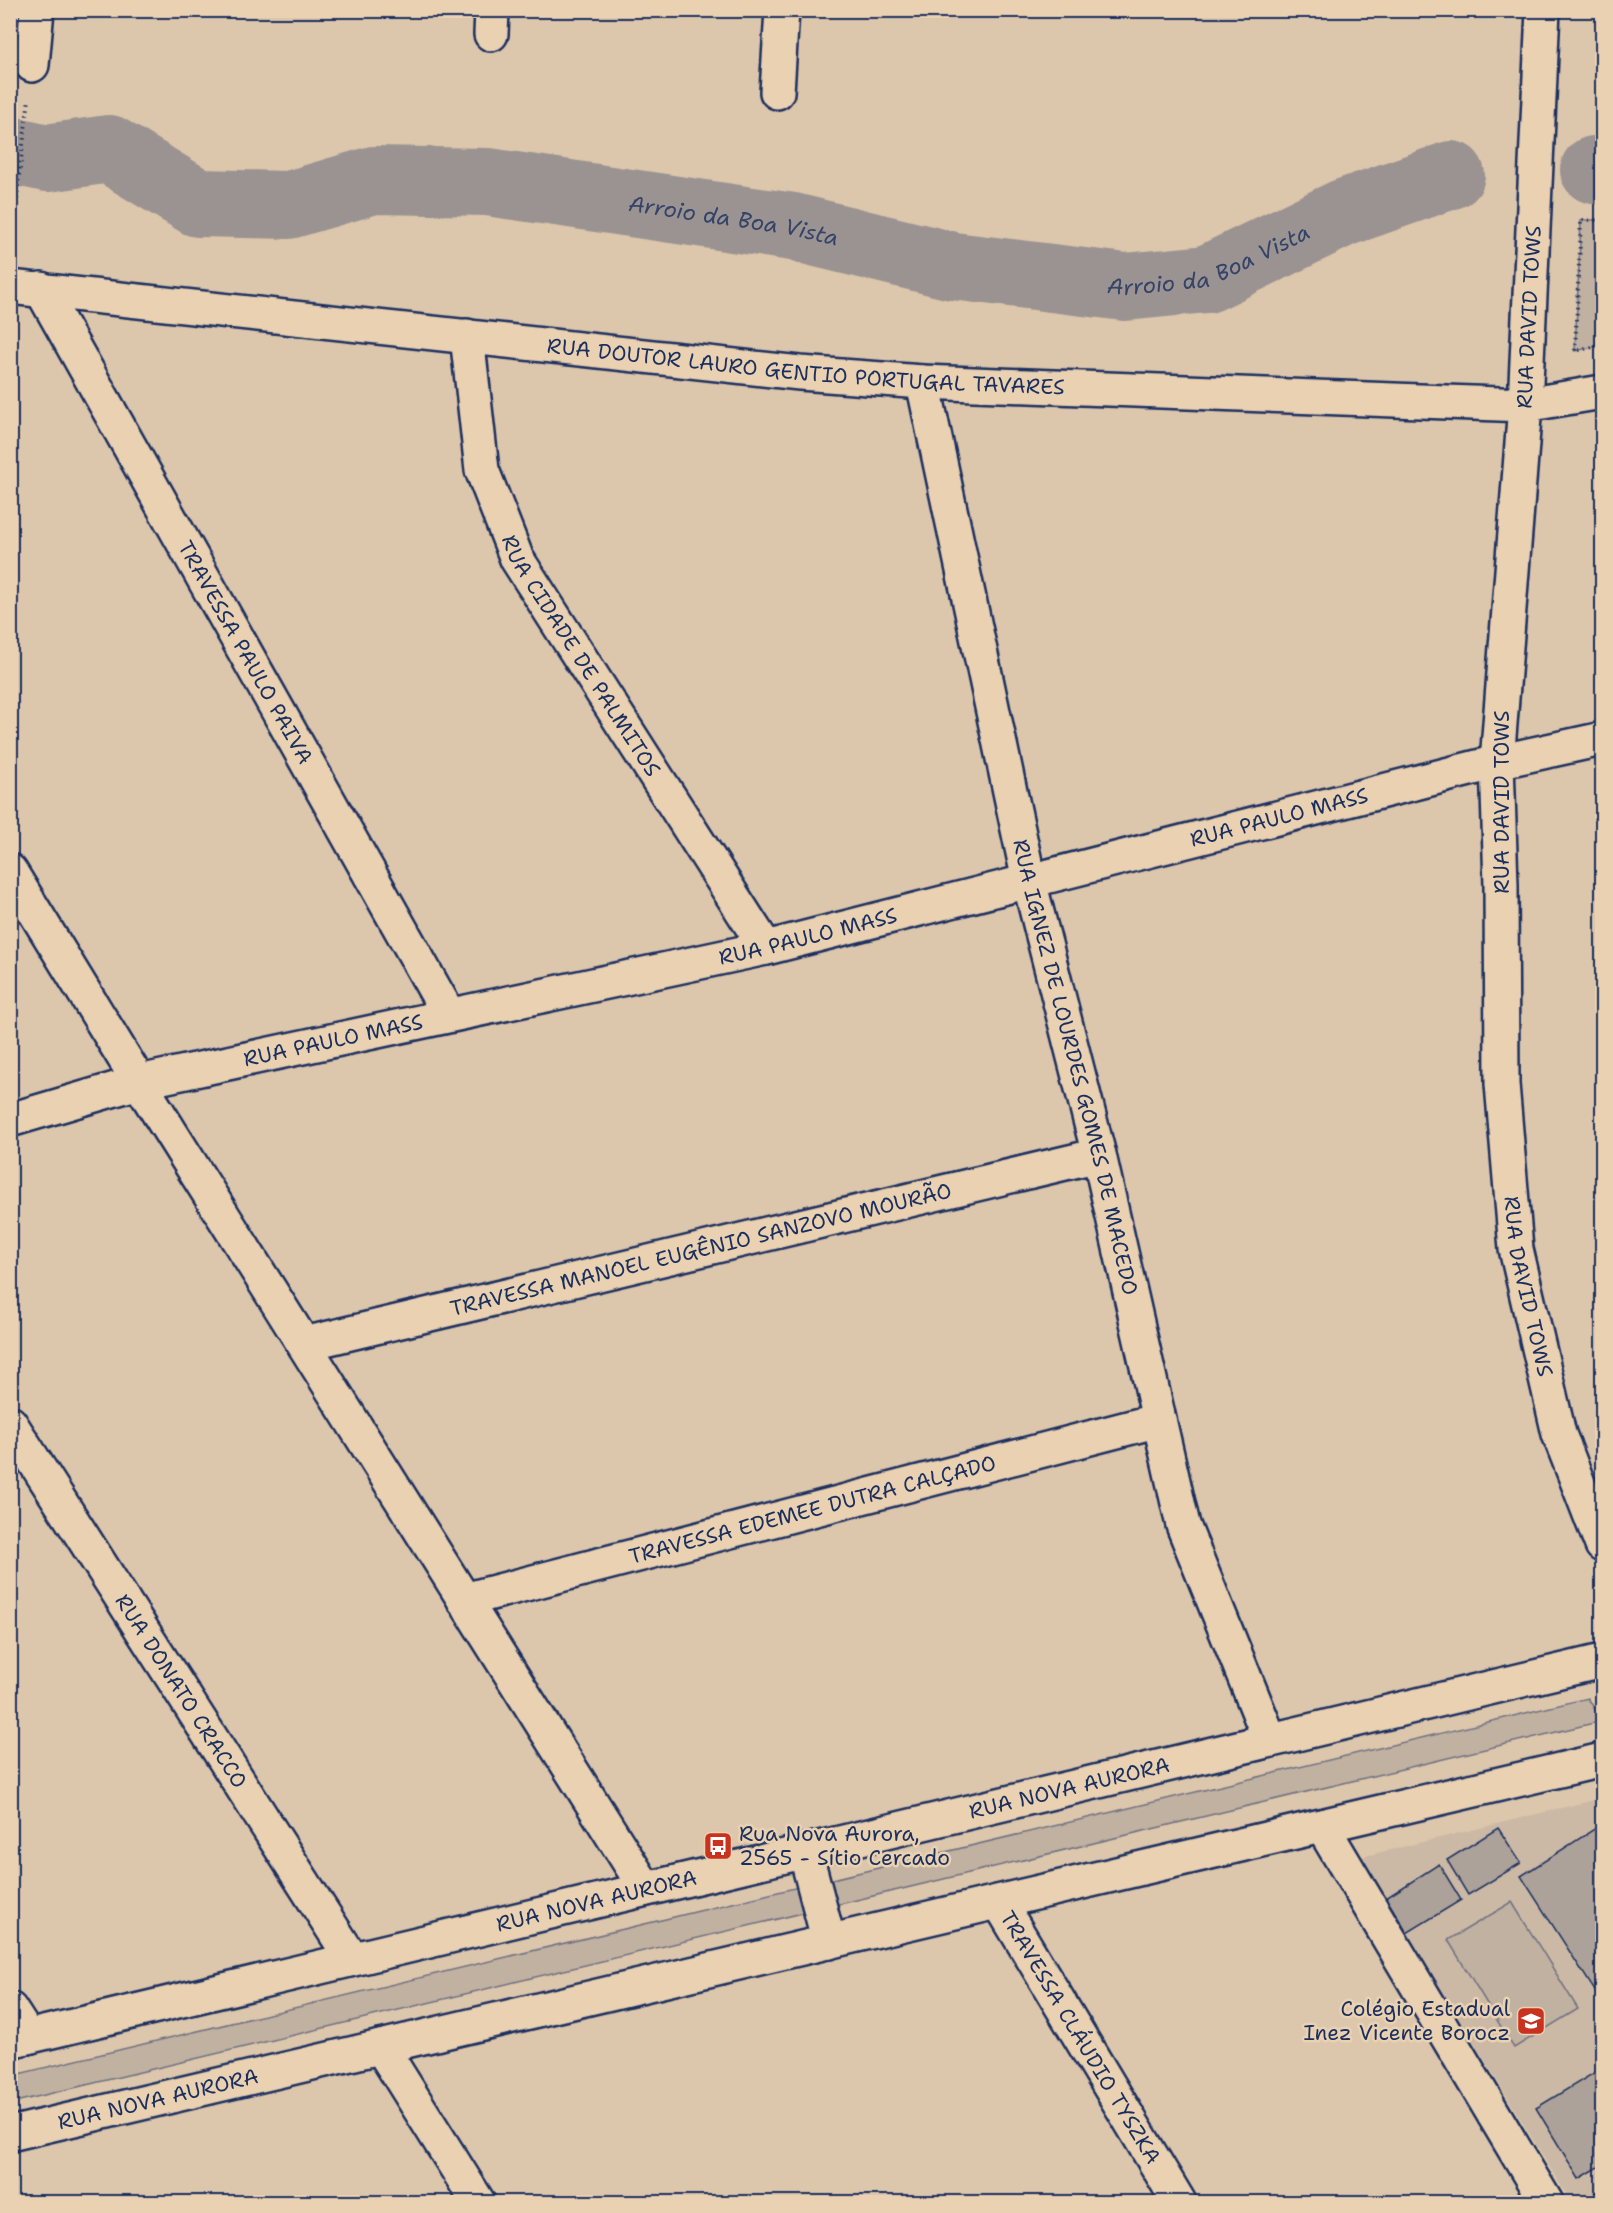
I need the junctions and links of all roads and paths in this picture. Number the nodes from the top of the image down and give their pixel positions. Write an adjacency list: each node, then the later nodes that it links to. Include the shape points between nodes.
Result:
1 (37, 10): 4 (street)
2 (782, 10): 5 (street)
3 (1543, 10): 12 (street, RUA DAVID TOWS)
4 (31, 78): 7 (path, via 18,183)
5 (777, 92)
6 (1602, 220): 9 (path, via 1581,220 1575,351)
7 (18, 288): 8 (street, RUA DOUTOR LAURO GENTIO PORTUGAL TAVARES); 18 (street, TRAVESSA PAULO PAIVA)
8 (467, 336): 10 (street, RUA DOUTOR LAURO GENTIO PORTUGAL TAVARES, via 800,373); 17 (street, RUA CIDADE DE PALMITOS, via 482,470 517,559)
9 (1602, 345)
10 (922, 382): 12 (street, RUA DOUTOR LAURO GENTIO PORTUGAL TAVARES); 16 (street, RUA IGNEZ DE LOURDES GOMES DE MACEDO)
11 (1602, 392): 12 (street, RUA DOUTOR LAURO GENTIO PORTUGAL TAVARES)
12 (1525, 405): 14 (street, RUA DAVID TOWS)
13 (1602, 739): 14 (street, RUA PAULO MASS)
14 (1497, 762): 16 (street, RUA PAULO MASS); 25 (street, RUA DAVID TOWS, via 1502,1084 1516,1249 1559,1434)
15 (10, 870): 19 (street)
16 (1029, 881): 17 (street, RUA PAULO MASS); 21 (street, RUA IGNEZ DE LOURDES GOMES DE MACEDO)
17 (766, 948): 18 (street, RUA PAULO MASS)
18 (449, 1016): 19 (street, RUA PAULO MASS)
19 (139, 1082): 20 (street, RUA PAULO MASS); 22 (street)
20 (10, 1120)
21 (1099, 1155): 22 (street, TRAVESSA MANOEL EUGÊNIO SANZOVO MOURÃO); 23 (street, RUA IGNEZ DE LOURDES GOMES DE MACEDO)
22 (304, 1344): 26 (street)
23 (1159, 1420): 26 (street, TRAVESSA EDEMEE DUTRA CALÇADO); 28 (street, RUA IGNEZ DE LOURDES GOMES DE MACEDO, via 1183,1525)
24 (10, 1423): 35 (street, RUA DONATO CRACCO)
25 (1602, 1545)
26 (464, 1600): 32 (street)
27 (1602, 1661): 28 (street, RUA NOVA AURORA)
28 (1270, 1740): 31 (street, RUA NOVA AURORA)
29 (1602, 1760): 30 (street, RUA NOVA AURORA)
30 (1322, 1826): 33 (street, RUA NOVA AURORA); 42 (street)
31 (806, 1851): 32 (street, RUA NOVA AURORA); 34 (street)
32 (646, 1889): 35 (street, RUA NOVA AURORA)
33 (999, 1902): 34 (street, RUA NOVA AURORA); 41 (street, TRAVESSA CLÁUDIO TYSZKA)
34 (829, 1942): 38 (street, RUA NOVA AURORA)
35 (352, 1959): 37 (street, RUA NOVA AURORA)
36 (10, 2009): 37 (street)
37 (19, 2039)
38 (381, 2047): 39 (street, RUA NOVA AURORA); 40 (street)
39 (10, 2134)
40 (478, 2202)
41 (1179, 2202)
42 (1546, 2202)

